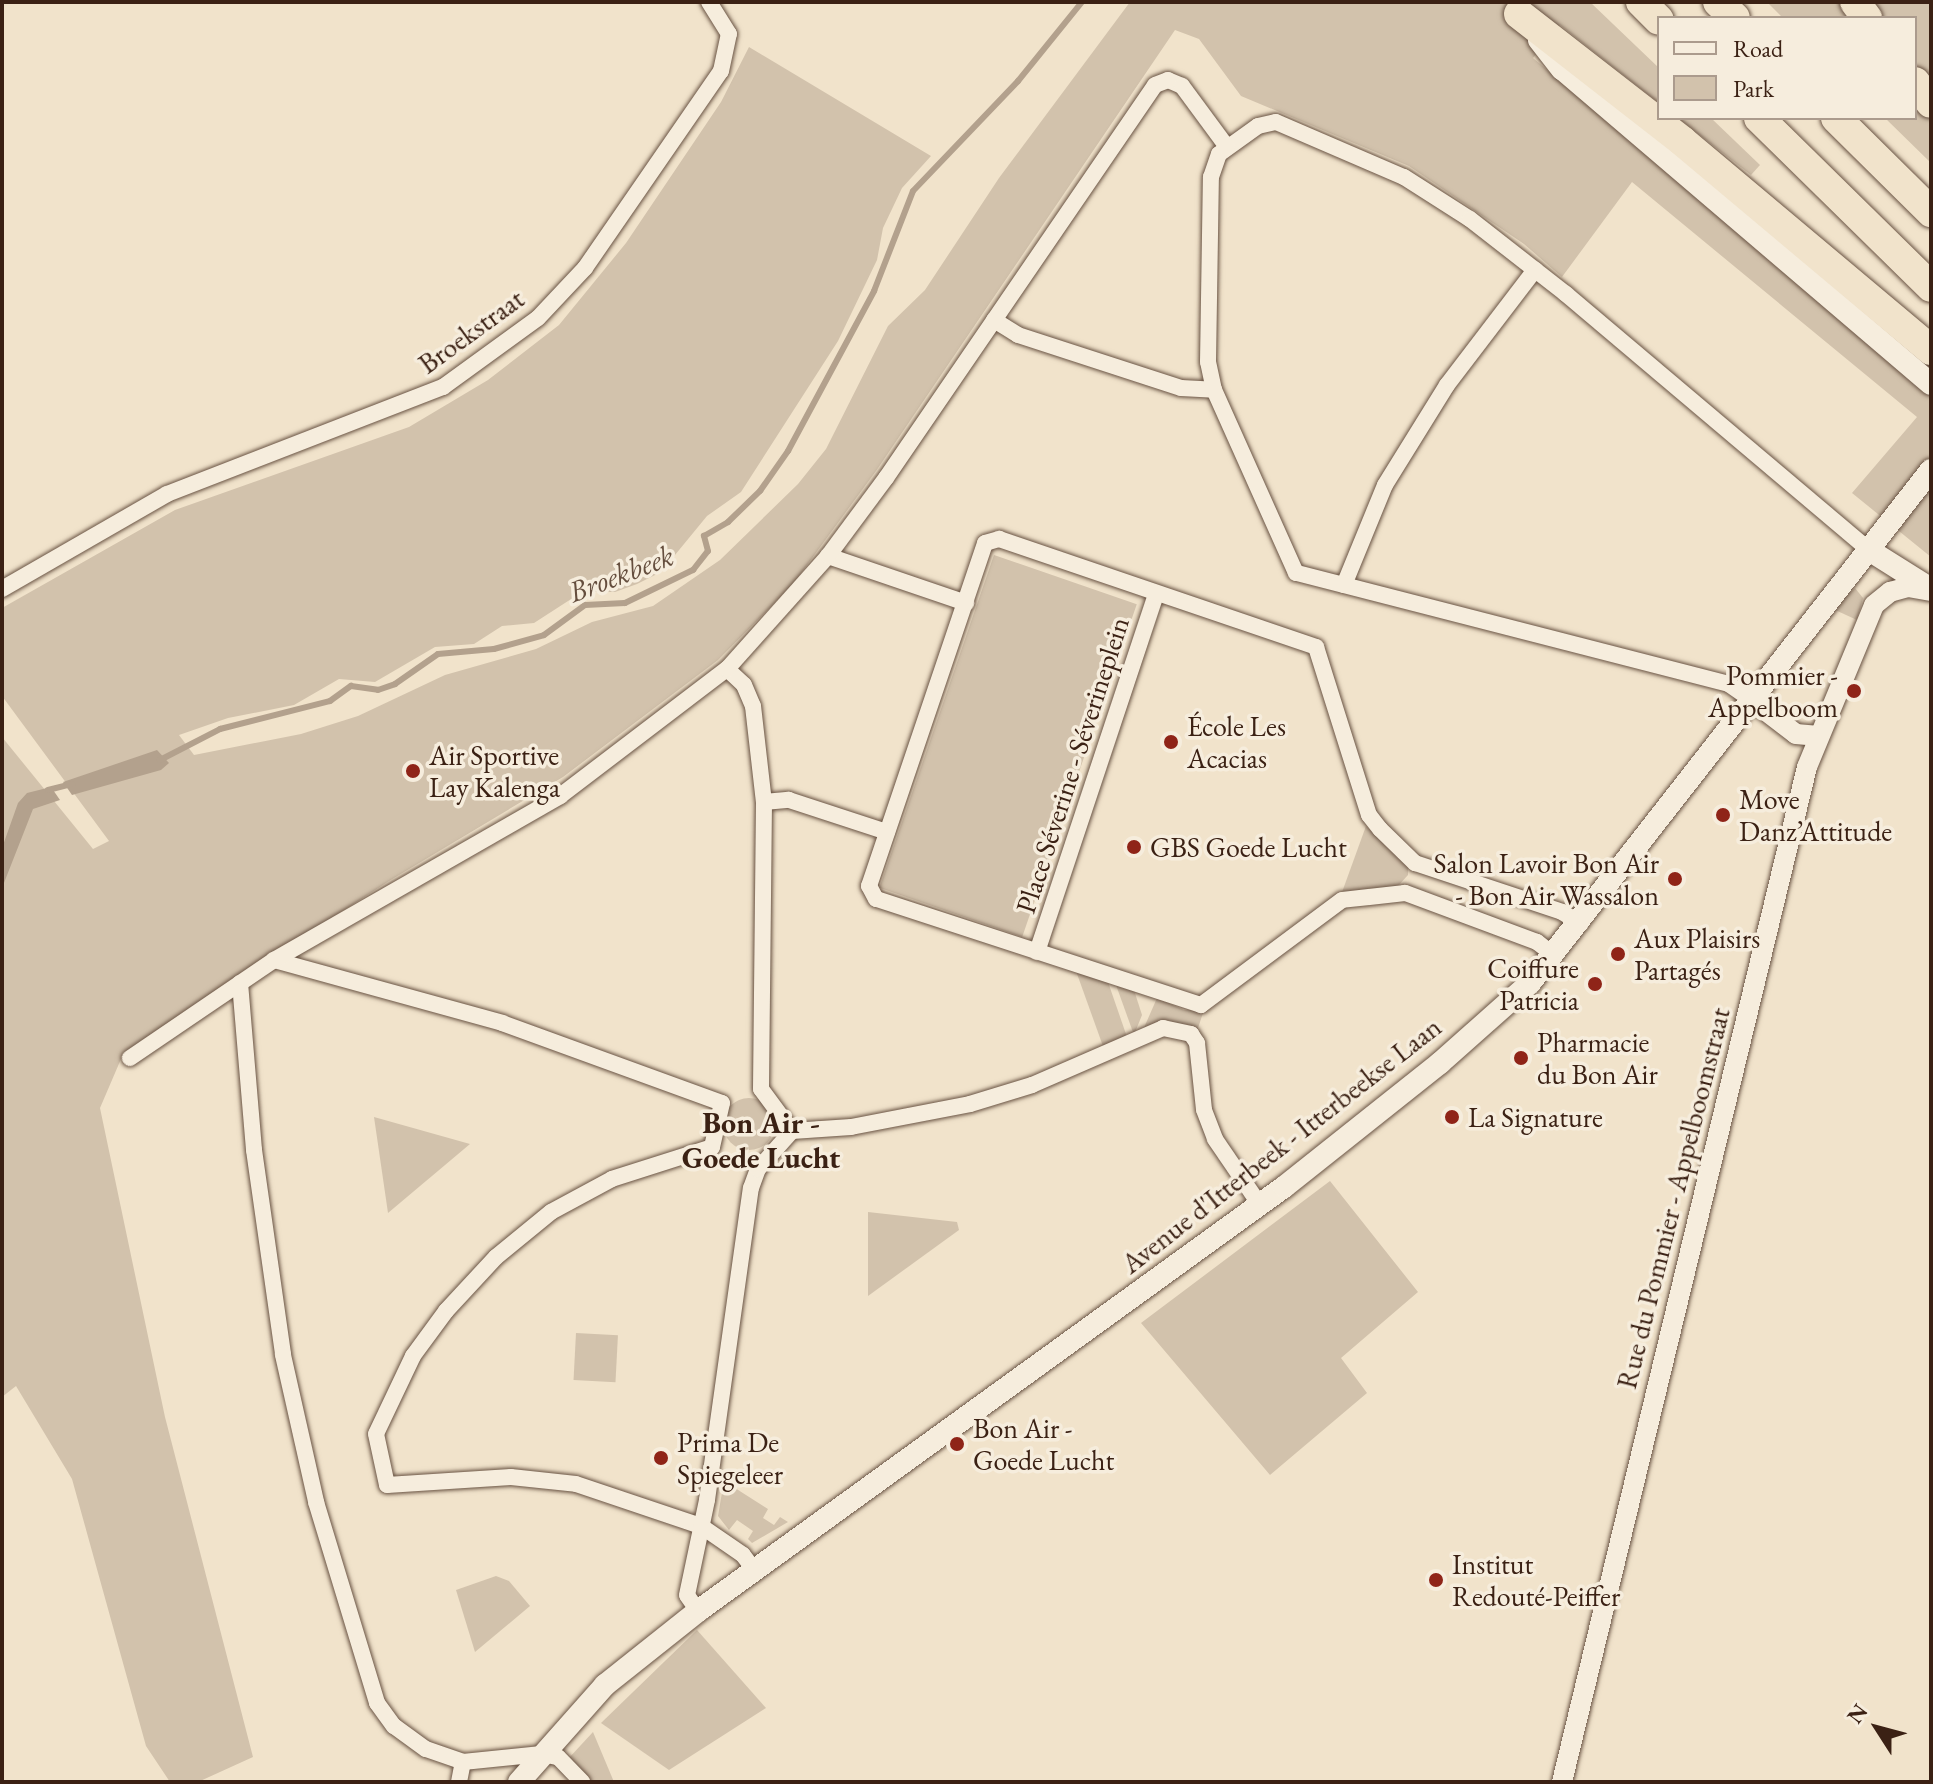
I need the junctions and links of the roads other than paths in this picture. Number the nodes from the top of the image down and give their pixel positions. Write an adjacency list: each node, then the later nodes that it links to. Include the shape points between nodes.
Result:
1 (709, 2): 23 (street, Broekstraat, via 729,34 721,71 585,268 538,318 443,387 167,494)
2 (1641, 2): 6 (highway)
3 (1718, 2): 5 (highway)
4 (1519, 14): 16 (highway, via 1682,141); 17 (main road, via 1562,69)
5 (1733, 16)
6 (1657, 18)
7 (1917, 85): 8 (highway)
8 (1931, 103)
9 (1761, 120): 14 (highway)
10 (1838, 120): 12 (highway)
11 (1227, 147): 13 (street, via 1270,122 1326,140 1404,177); 15 (street, via 1182,86 1168,80 1155,85); 18 (street, via 1211,177 1206,273 1208,362)
12 (1931, 212)
13 (1535, 270): 20 (street); 22 (street, via 1447,385 1393,472)
14 (1931, 287)
15 (994, 320): 18 (street, via 1018,335 1181,388); 21 (street)
16 (1931, 350)
17 (1931, 384)
18 (1214, 390): 22 (street, via 1290,567)
19 (1931, 470): 20 (main road, Avenue d'Itterbeek - Itterbeekse Laan)
20 (1869, 550): 24 (main road); 28 (main road, Avenue d'Itterbeek - Itterbeekse Laan)
21 (828, 556): 26 (street); 27 (street)
22 (1344, 585): 28 (street, via 1729,684)
23 (2, 589)
24 (1931, 590): 29 (street, Rue du Pommier - Appelboomstraat, via 1908,587 1890,592 1874,605)
25 (1156, 595): 26 (street, Place Séverine - Séverineplein, via 991,538); 32 (street, Place Séverine - Séverineplein, via 1316,647 1369,815 1415,863 1562,912); 33 (street, Place Séverine - Séverineplein)
26 (966, 603): 31 (street, Place Séverine - Séverineplein)
27 (727, 669): 30 (street, via 744,685 753,706); 35 (street, via 560,796)
28 (1753, 701): 29 (street, via 1796,734); 32 (main road, Avenue d'Itterbeek - Itterbeekse Laan)
29 (1819, 736): 49 (street, Rue du Pommier - Appelboomstraat, via 1789,834)
30 (764, 802): 31 (street, via 789,800); 38 (street, via 761,1082 763,1096)
31 (887, 832): 33 (street, Place Séverine - Séverineplein, via 869,886 876,899)
32 (1581, 924): 34 (main road, Avenue d'Itterbeek - Itterbeekse Laan)
33 (1037, 952): 34 (street, Place Séverine - Séverineplein, via 1201,1005 1342,900 1405,893 1537,942)
34 (1555, 956): 39 (main road, Avenue d'Itterbeek - Itterbeekse Laan, via 1440,1063)
35 (274, 960): 36 (street); 40 (street, via 502,1023 722,1103 717,1142 612,1179 551,1212 496,1257 413,1356 376,1434 387,1485 511,1477 576,1484)
36 (240, 983): 37 (street); 44 (street, via 270,1277 303,1454 328,1545 377,1703 394,1726 426,1749)
37 (130, 1058)
38 (797, 1130): 39 (street, via 851,1127 970,1104 1032,1085 1163,1028 1191,1034 1197,1043 1198,1078 1209,1125); 40 (street, via 758,1169 751,1188)
39 (1260, 1205): 41 (main road, Avenue d'Itterbeek - Itterbeekse Laan)
40 (701, 1526): 41 (street, via 743,1555); 42 (street, via 687,1595)
41 (755, 1571): 42 (main road, Avenue d'Itterbeek - Itterbeekse Laan)
42 (698, 1611): 43 (main road, Avenue d'Itterbeek - Itterbeekse Laan, via 621,1675 613,1693)
43 (550, 1755): 44 (street); 46 (main road, Avenue d'Itterbeek - Itterbeekse Laan); 47 (main road, Avenue d'Itterbeek - Itterbeekse Laan); 48 (street)
44 (463, 1762): 45 (street)
45 (459, 1782)
46 (519, 1782)
47 (537, 1782)
48 (582, 1782)
49 (1562, 1782)

